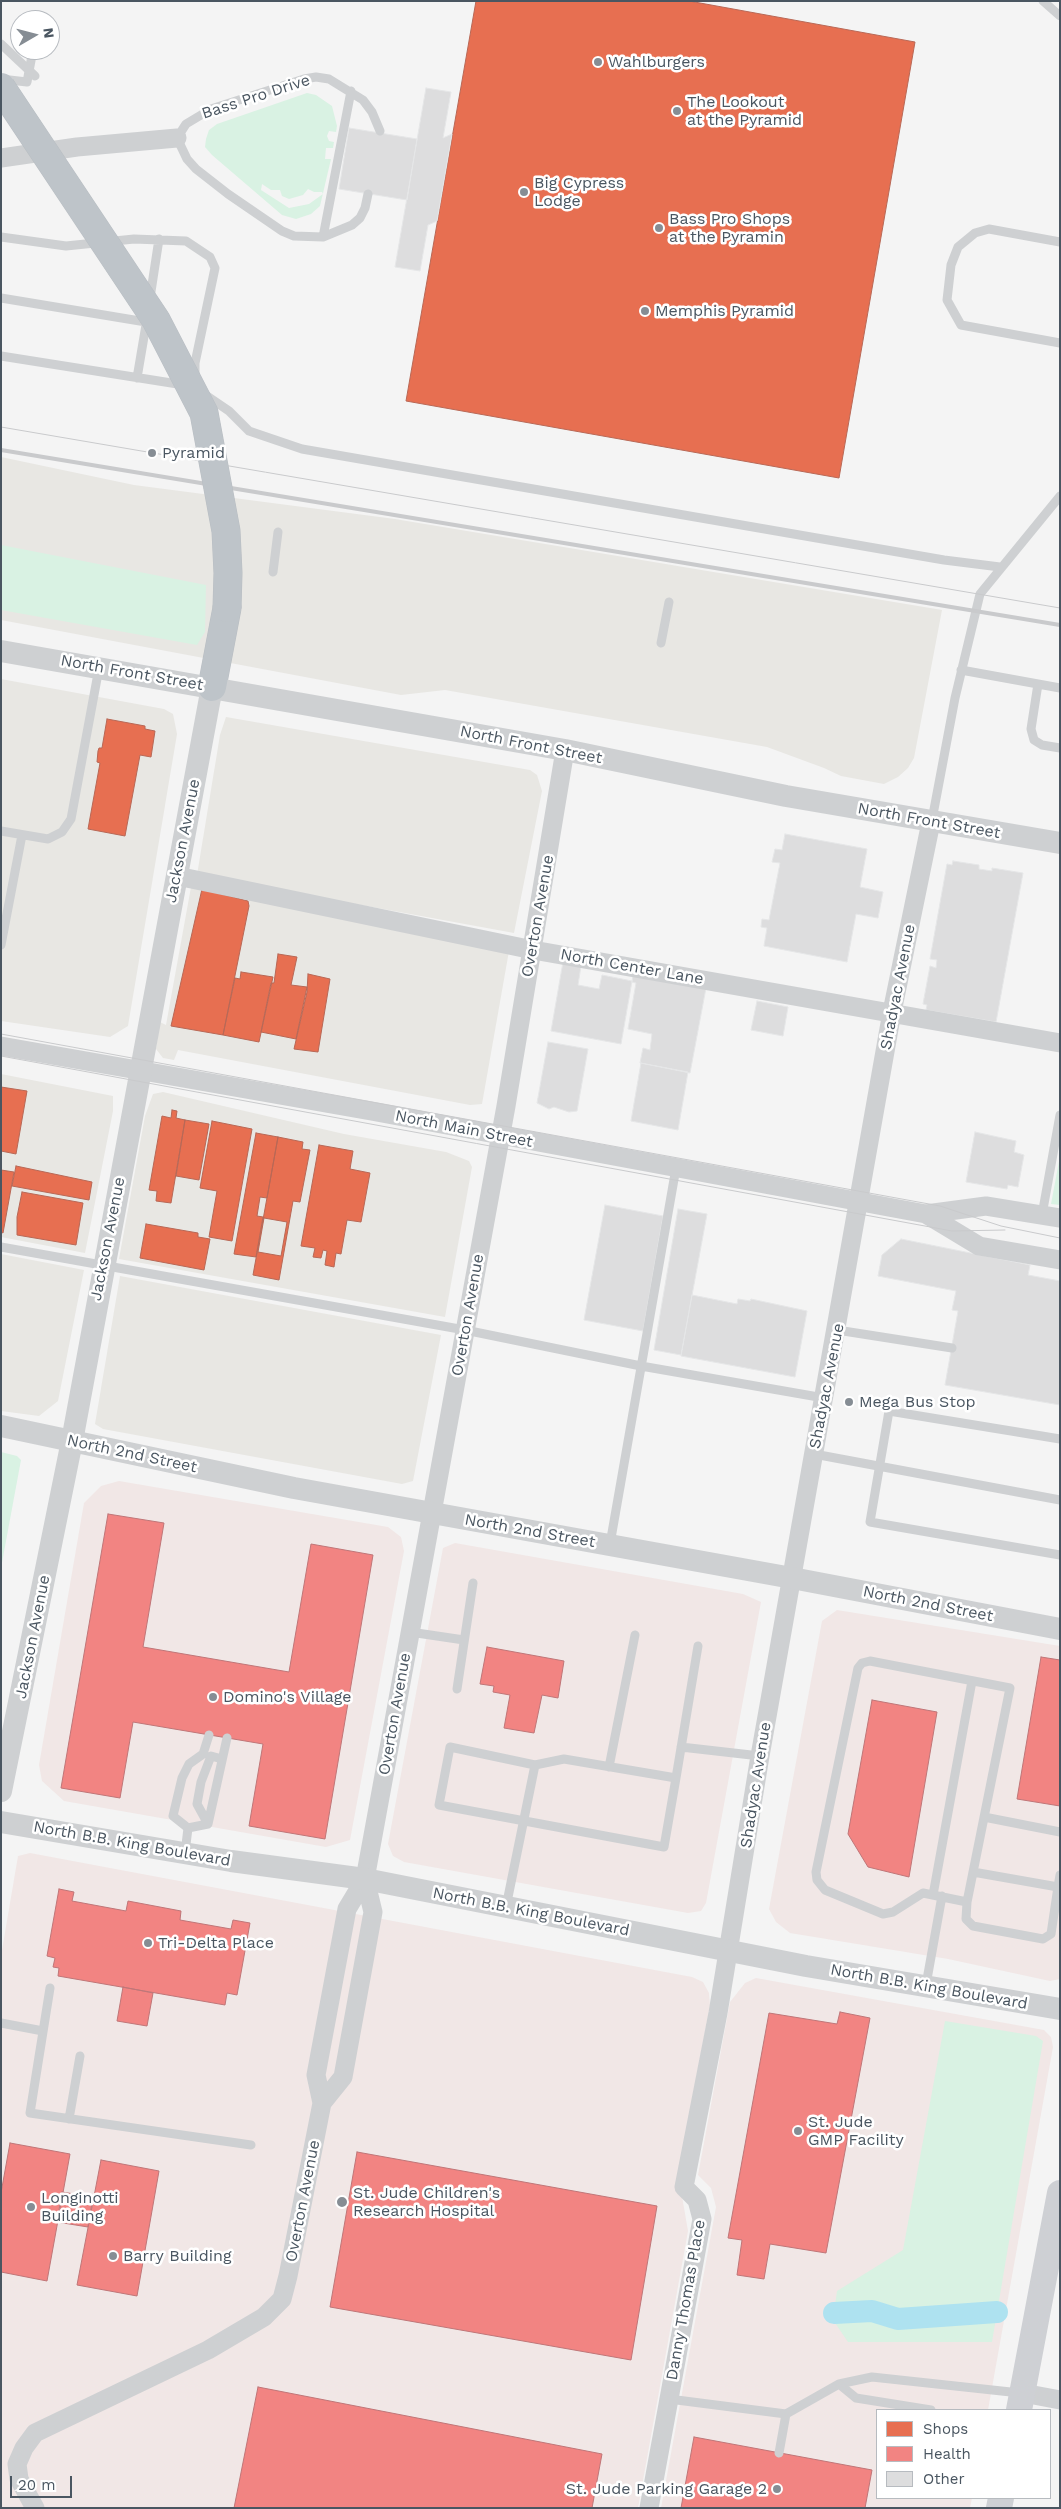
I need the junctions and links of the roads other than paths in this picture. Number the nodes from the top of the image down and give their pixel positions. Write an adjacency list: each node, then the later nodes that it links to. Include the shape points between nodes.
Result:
1 (1043, 1): 2 (lane)
2 (1060, 16)
3 (1, 44): 5 (lane, bridge)
4 (28, 60): 7 (lane)
5 (35, 76)
6 (1, 78): 7 (lane)
7 (14, 85): 9 (lane); 34 (highway, bridge, via 156,320 204,413 226,531 228,573 227,608)
8 (351, 91): 10 (lane, Bass Pro Drive, via 372,112); 11 (lane, Bass Pro Drive, via 329,79 304,79 202,113 186,124); 15 (lane)
9 (1, 105)
10 (380, 132)
11 (177, 138): 12 (street); 15 (lane, via 196,169 282,231 306,238)
12 (1, 158)
13 (368, 194): 15 (lane, via 360,218 348,227)
14 (1, 237): 16 (lane, via 66,246 134,238)
15 (323, 237)
16 (159, 239): 19 (lane); 23 (lane, via 186,241 210,257 215,268 195,363)
17 (1060, 242): 20 (lane, via 989,229 975,234 958,247 951,265 947,300 962,325)
18 (1, 298): 19 (lane)
19 (146, 322): 22 (lane)
20 (1060, 343)
21 (1, 356): 22 (lane)
22 (137, 378): 23 (lane)
23 (195, 387): 26 (lane, via 249,431 302,449)
24 (1060, 496): 26 (lane)
25 (278, 532): 27 (lane)
26 (1000, 567): 32 (lane, via 980,594)
27 (273, 572)
28 (669, 602): 29 (lane)
29 (661, 644)
30 (1, 650): 31 (street, North Front Street)
31 (99, 668): 34 (street, North Front Street); 40 (lane, via 71,819 62,832 48,839)
32 (961, 670): 33 (lane); 38 (lane)
33 (1038, 684): 35 (lane); 36 (lane, via 1031,729 1034,740)
34 (212, 687): 37 (street, North Front Street); 42 (street, Jackson Avenue)
35 (1060, 688)
36 (1060, 748)
37 (565, 750): 38 (street, North Front Street); 44 (street, Overton Avenue)
38 (931, 822): 41 (street, North Front Street); 45 (street, Shadyac Avenue)
39 (1, 831): 40 (lane)
40 (22, 835): 43 (lane)
41 (1060, 843)
42 (177, 876): 44 (street, North Center Lane); 48 (street, Jackson Avenue)
43 (1, 945)
44 (532, 950): 45 (street, North Center Lane); 50 (street, Overton Avenue)
45 (892, 1012): 46 (street, North Center Lane); 52 (street, Shadyac Avenue)
46 (1060, 1043)
47 (1, 1046): 48 (street, North Main Street)
48 (140, 1072): 50 (street, North Main Street, via 371,1111); 57 (street, Jackson Avenue)
49 (1060, 1115): 54 (lane)
50 (500, 1137): 51 (street, North Main Street); 58 (street, Overton Avenue)
51 (676, 1168): 52 (street, North Main Street); 61 (lane)
52 (860, 1202): 53 (street, North Main Street); 59 (street, Shadyac Avenue)
53 (926, 1214): 54 (street, North Main Street, via 986,1206); 56 (street, North Main Street, via 978,1246)
54 (1051, 1216)
55 (1, 1247): 57 (lane)
56 (1060, 1260)
57 (103, 1266): 58 (lane); 65 (street, Jackson Avenue)
58 (465, 1330): 61 (lane); 69 (street, Overton Avenue)
59 (837, 1330): 60 (lane); 62 (street, Shadyac Avenue)
60 (952, 1348)
61 (642, 1366): 62 (lane); 70 (lane)
62 (824, 1398): 66 (street, Shadyac Avenue)
63 (1, 1426): 65 (street, North 2nd Street)
64 (1060, 1439): 67 (lane, via 889,1411)
65 (72, 1441): 69 (street, North 2nd Street, via 216,1473); 90 (street, Jackson Avenue)
66 (814, 1454): 67 (lane); 72 (street, Shadyac Avenue)
67 (879, 1466): 68 (lane); 71 (lane, via 870,1522)
68 (1060, 1500)
69 (432, 1513): 70 (street, North 2nd Street); 75 (street, Overton Avenue)
70 (610, 1544): 72 (street, North 2nd Street)
71 (1060, 1555)
72 (792, 1578): 74 (street, North 2nd Street); 85 (street, Shadyac Avenue)
73 (473, 1584): 77 (lane)
74 (1060, 1629)
75 (410, 1632): 77 (lane); 100 (street, Overton Avenue)
76 (635, 1635): 88 (lane)
77 (464, 1640): 80 (lane)
78 (698, 1646): 83 (lane)
79 (972, 1681): 91 (lane, via 1010,1688); 102 (lane); 102 (lane, via 870,1661 862,1663 858,1668 816,1872 817,1880 825,1890 883,1914 894,1912 923,1893)
80 (457, 1689)
81 (209, 1735): 84 (lane)
82 (227, 1738): 86 (lane)
83 (681, 1748): 85 (lane); 89 (lane)
84 (207, 1755): 86 (lane); 94 (lane, via 197,1804); 95 (lane, via 189,1764 182,1778 173,1816)
85 (760, 1756): 105 (street, Shadyac Avenue)
86 (222, 1759): 94 (lane)
87 (535, 1765): 88 (lane, via 564,1759); 92 (lane); 92 (lane, via 450,1746 438,1805)
88 (609, 1767): 89 (lane)
89 (676, 1778): 92 (lane, via 664,1847)
90 (1, 1791)
91 (984, 1817): 96 (lane); 98 (lane)
92 (524, 1820): 104 (lane)
93 (1, 1822): 97 (street, North B.B. King Boulevard)
94 (208, 1824): 95 (lane)
95 (188, 1828): 97 (lane)
96 (1060, 1832)
97 (184, 1853): 100 (street, North B.B. King Boulevard)
98 (973, 1872): 101 (lane); 103 (lane)
99 (1060, 1875): 101 (lane)
100 (365, 1879): 104 (street, North B.B. King Boulevard); 112 (street, Overton Avenue, via 347,1909 345,1919 316,2075); 112 (street, Overton Avenue, via 373,1912 343,2077)
101 (1058, 1887): 103 (lane, via 1050,1934 1043,1940 974,1926 966,1919)
102 (937, 1896): 103 (lane); 106 (lane)
103 (966, 1902)
104 (506, 1907): 105 (street, North B.B. King Boulevard)
105 (728, 1951): 106 (street, North B.B. King Boulevard); 117 (street, Danny Thomas Place, via 684,2188 698,2200 702,2219)
106 (926, 1986): 108 (street, North B.B. King Boulevard)
107 (50, 1988): 110 (lane)
108 (1060, 2009)
109 (1, 2023): 110 (lane)
110 (43, 2031): 113 (lane, via 30,2113)
111 (80, 2056): 113 (lane)
112 (322, 2103): 123 (street, Overton Avenue, via 282,2299 264,2317 208,2350 36,2433 17,2464 19,2479)
113 (69, 2119): 114 (lane)
114 (251, 2145)
115 (1060, 2193): 119 (main road)
116 (839, 2384): 119 (lane, via 872,2377); 120 (lane, via 856,2398); 121 (lane)
117 (669, 2399): 121 (lane); 124 (street, Danny Thomas Place)
118 (1060, 2400): 119 (street)
119 (1020, 2402)
120 (925, 2409)
121 (786, 2414): 122 (lane)
122 (779, 2453)
123 (35, 2508)
124 (649, 2508)

